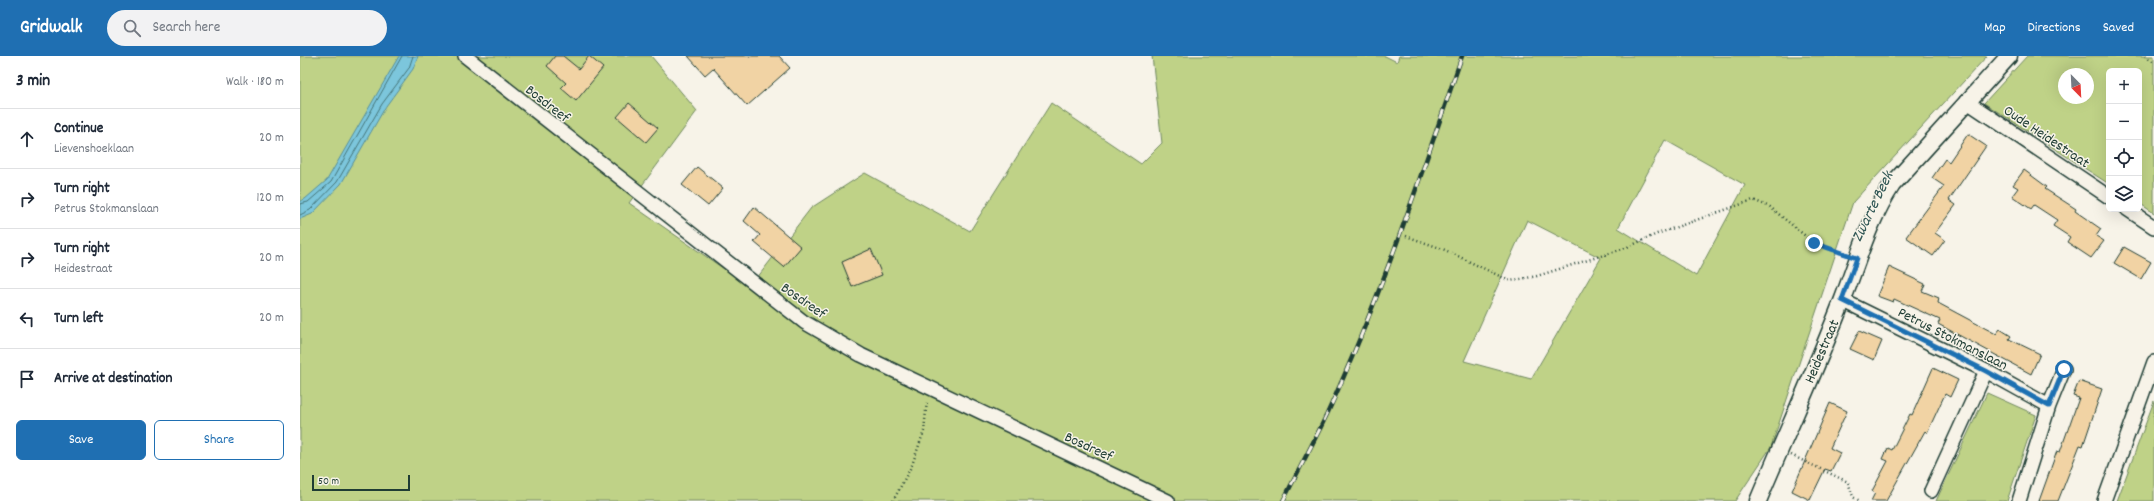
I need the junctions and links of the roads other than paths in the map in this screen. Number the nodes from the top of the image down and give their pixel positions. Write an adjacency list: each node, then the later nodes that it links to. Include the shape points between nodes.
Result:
1 (465, 56): 13 (street, Bosdreef, via 792,313 854,351)
2 (2008, 56): 3 (street, Heidestraat)
3 (1966, 101): 4 (street, Oude Heidestraat); 7 (street, Heidestraat, via 1892,185 1879,205)
4 (2106, 195)
5 (2132, 212): 6 (street)
6 (2154, 227)
7 (1842, 300): 10 (street, Petrus Stokmanslaan); 14 (street, Heidestraat)
8 (2154, 362): 16 (street)
9 (2064, 369): 11 (street)
10 (1986, 371): 11 (street, Petrus Stokmanslaan); 12 (street)
11 (2049, 406): 15 (street)
12 (1931, 491)
13 (1168, 501)
14 (1758, 501)
15 (2019, 501)
16 (2104, 501)

